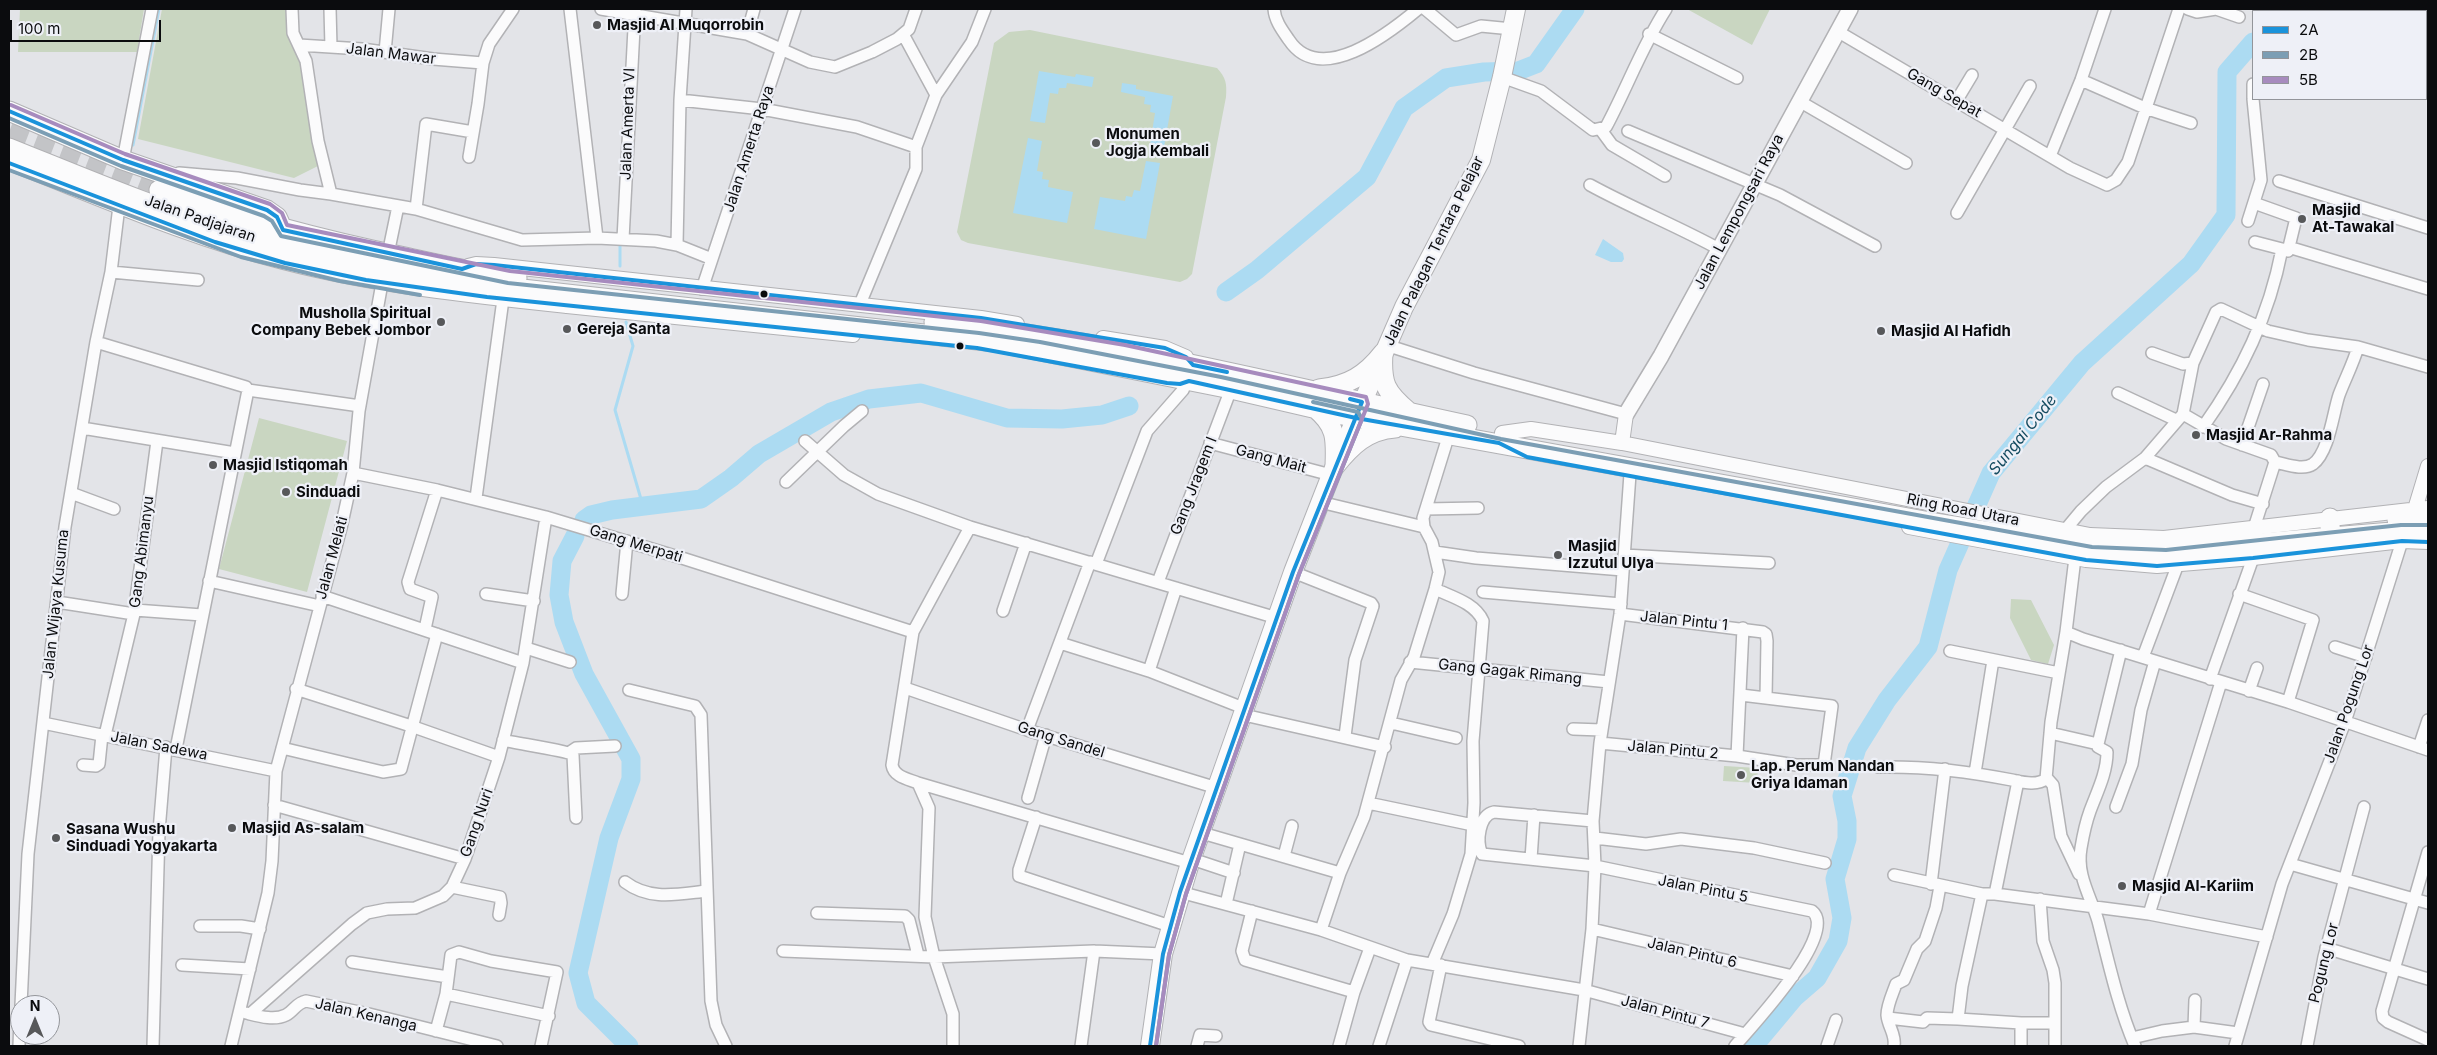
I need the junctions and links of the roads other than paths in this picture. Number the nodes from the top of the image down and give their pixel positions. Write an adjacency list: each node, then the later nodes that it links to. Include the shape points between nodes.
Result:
1 (152, 9): 57 (street)
2 (292, 9): 30 (street, via 293,33)
3 (330, 9): 31 (street)
4 (389, 9): 33 (street)
5 (513, 9): 34 (street, via 490,44)
6 (570, 9): 72 (street)
7 (601, 9): 22 (street)
8 (686, 9): 24 (street)
9 (754, 9): 27 (street)
10 (795, 9): 32 (street, Jalan Amerta Raya)
11 (916, 9): 28 (street)
12 (985, 9): 40 (street, via 972,42)
13 (1418, 9): 21 (street, via 1358,50 1328,60 1296,50 1277,22)
14 (1425, 9): 25 (street, via 1456,35 1481,26)
15 (1516, 9): 25 (main road, Jalan Palagan Tentara Pelajar)
16 (1666, 9): 29 (street)
17 (1850, 9): 26 (main road, Jalan Lempongsari Raya)
18 (2106, 9): 38 (street)
19 (2179, 9): 46 (street)
20 (2188, 9): 23 (street, via 2197,12 2216,9)
21 (1276, 10)
22 (634, 12): 24 (street); 73 (street, Jalan Amerta VI)
23 (2239, 17)
24 (684, 24): 27 (street); 41 (street)
25 (1512, 29): 35 (main road, Jalan Palagan Tentara Pelajar)
26 (1837, 31): 42 (street, Gang Sepat); 44 (main road, Jalan Lempongsari Raya)
27 (747, 34): 32 (street)
28 (903, 34): 32 (street, via 872,52 835,67); 40 (street)
29 (1649, 34): 37 (street); 50 (street, via 1628,86 1606,127)
30 (299, 45): 31 (street, Jalan Mawar); 64 (street, via 306,61 318,141)
31 (332, 47): 33 (street, Jalan Mawar)
32 (782, 51): 45 (street, Jalan Amerta Raya)
33 (385, 52): 34 (street, Jalan Mawar)
34 (483, 63): 52 (street)
35 (1503, 73): 50 (street, via 1541,91 1592,130); 93 (main road, Jalan Palagan Tentara Pelajar, via 1481,160 1418,277)
36 (1972, 75): 42 (street)
37 (1737, 78)
38 (2081, 80): 46 (street); 55 (street)
39 (2030, 86): 49 (street)
40 (936, 95): 53 (street)
41 (680, 100): 45 (street); 75 (street)
42 (1957, 100): 49 (street, Gang Sepat)
43 (2253, 100): 65 (street, via 2261,180)
44 (1799, 101): 58 (street); 62 (main road, Jalan Lempongsari Raya)
45 (762, 108): 53 (street, via 857,127); 81 (street, Jalan Amerta Raya)
46 (2145, 108): 48 (street); 55 (street, Gang Sepat, via 2124,171 2107,185)
47 (9, 111): 57 (highway)
48 (2191, 123)
49 (2005, 129): 55 (street, Gang Sepat); 69 (street)
50 (1601, 130): 59 (street, via 1612,145)
51 (1628, 131): 62 (street)
52 (473, 132): 56 (street); 68 (street, via 426,124)
53 (916, 147): 89 (street, via 916,169)
54 (12, 152): 66 (street); 88 (highway, Jalan Padjajaran, via 235,233 370,267)
55 (2050, 156)
56 (468, 157)
57 (123, 160): 61 (highway)
58 (1906, 163)
59 (1665, 176)
60 (2278, 181): 71 (street)
61 (162, 183): 64 (street, via 179,173 237,178); 80 (highway, Jalan Padjajaran, via 266,210 277,217 284,230)
62 (1753, 184): 76 (street); 78 (main road, Jalan Lempongsari Raya)
63 (1590, 185): 78 (street)
64 (332, 194): 67 (street)
65 (2254, 203): 70 (street); 79 (street, via 2296,218 2288,251)
66 (119, 206): 83 (street, Jalan Wijaya Kusuma); 85 (street, via 242,251)
67 (398, 206): 68 (street); 80 (street)
68 (416, 209): 72 (street, via 522,240)
69 (1957, 213)
70 (2248, 221)
71 (2428, 228)
72 (597, 238): 73 (street)
73 (623, 239): 75 (street)
74 (2255, 242): 79 (street)
75 (677, 245): 81 (street)
76 (1875, 246)
77 (2295, 249): 87 (street)
78 (1719, 250): 107 (main road, Jalan Lempongsari Raya)
79 (2282, 250): 90 (street)
80 (388, 254): 82 (highway, Jalan Padjajaran)
81 (712, 258): 86 (street, Jalan Amerta Raya)
82 (462, 269): 86 (street, via 476,264 494,265); 97 (highway, Jalan Padjajaran, via 508,277 980,327 1041,336)
83 (111, 272): 84 (street); 91 (street, Jalan Wijaya Kusuma)
84 (198, 280)
85 (382, 283): 88 (street); 103 (street, Jalan Melati)
86 (702, 289): 89 (street)
87 (2428, 289)
88 (504, 294): 97 (highway, Jalan Padjajaran, via 1013,346); 130 (street)
89 (860, 304): 97 (street, via 981,318 1165,348 1186,357)
90 (2259, 327): 92 (street, via 2308,340); 95 (street, via 2221,309 2216,312); 110 (street, via 2247,358)
91 (96, 342): 100 (street, via 246,386); 111 (street, Jalan Wijaya Kusuma)
92 (2358, 347): 96 (street); 122 (street, via 2326,444 2317,460 2302,467)
93 (1385, 349): 101 (highway, via 1372,368 1349,383); 105 (main road, Jalan Palagan Tentara Pelajar); 107 (street); 109 (highway, via 1382,372 1386,389)
94 (2152, 353): 95 (street, via 2183,364)
95 (2193, 362): 108 (street)
96 (2428, 368)
97 (1189, 376): 99 (highway, Jalan Padjajaran); 101 (highway, Jalan Padjajaran); 154 (street, via 1183,390 1146,431)
98 (2263, 384): 118 (street)
99 (1231, 389): 104 (highway, Jalan Padjajaran); 116 (street, Gang Jragem I)
100 (248, 390): 103 (street); 119 (street)
101 (1308, 390): 105 (highway, Jalan Padjajaran)
102 (2118, 393): 108 (street)
103 (360, 406): 125 (street, Jalan Melati)
104 (1315, 408): 105 (highway, Jalan Padjajaran); 124 (highway, via 1330,423 1335,434)
105 (1359, 410): 109 (highway, Jalan Padjajaran); 124 (main road, Jalan Palagan Tentara Pelajar)
106 (862, 411): 120 (street)
107 (1626, 414): 117 (street)
108 (2179, 417): 110 (street); 121 (street)
109 (1408, 420): 112 (highway, Jalan Padjajaran); 113 (highway, Jalan Padjajaran); 124 (highway, via 1374,432 1351,446)
110 (2203, 427): 118 (street)
111 (82, 428): 114 (street); 129 (street, Jalan Wijaya Kusuma)
112 (1449, 434): 113 (highway, Jalan Padjajaran); 135 (street)
113 (1500, 438): 117 (street, Ring Road Utara, via 1531,429); 126 (street, Ring Road Utara, via 1527,457); 138 (highway, Jalan Padjajaran)
114 (157, 441): 119 (street); 172 (street, Gang Abimanyu)
115 (805, 441): 120 (street)
116 (1210, 443): 124 (street, Gang Mait); 160 (street, Gang Jragem I)
117 (1622, 443): 138 (street, Ring Road Utara)
118 (2242, 445): 122 (street, via 2270,455)
119 (235, 453): 159 (street)
120 (816, 453): 127 (street); 141 (street, via 844,476 878,494)
121 (2145, 458): 132 (street, via 2232,495); 145 (street, via 2106,487)
122 (2275, 462): 132 (street)
123 (2428, 466): 136 (street)
124 (1333, 471): 131 (main road, Jalan Palagan Tentara Pelajar)
125 (353, 473): 128 (street, Gang Merpati); 167 (street, Jalan Melati)
126 (1630, 474): 138 (street, Ring Road Utara); 151 (street)
127 (786, 482)
128 (437, 490): 130 (street, Gang Merpati); 176 (street, via 408,582 410,589 432,597)
129 (71, 493): 134 (street); 169 (street, Jalan Wijaya Kusuma, via 64,527)
130 (476, 498): 137 (street, Gang Merpati)
131 (1320, 502): 142 (street); 158 (main road, Jalan Palagan Tentara Pelajar)
132 (2263, 504): 143 (street)
133 (1478, 508): 135 (street)
134 (114, 509)
135 (1426, 509): 142 (street)
136 (2424, 512): 139 (highway, Jalan Padjajaran)
137 (546, 517): 146 (street, Gang Merpati); 168 (street, Gang Nuri)
138 (1932, 521): 140 (highway, Jalan Padjajaran)
139 (2330, 522): 143 (street); 145 (highway, Jalan Padjajaran, via 2165,544 2127,544)
140 (1979, 526): 144 (highway, Jalan Padjajaran, via 2089,548 2133,552 2404,531); 145 (highway, Jalan Padjajaran); 152 (street, Ring Road Utara)
141 (970, 527): 149 (street); 177 (street)
142 (1424, 528): 150 (street)
143 (2254, 528): 145 (street, via 2164,538)
144 (2428, 532)
145 (2062, 533)
146 (627, 541): 165 (street); 177 (street, Gang Merpati)
147 (2402, 541): 148 (street, Ring Road Utara); 153 (street, Ring Road Utara); 186 (street, Jalan Pogung Lor)
148 (2428, 542)
149 (1026, 543): 154 (street); 170 (street)
150 (1435, 552): 157 (street); 162 (street, via 1439,572)
151 (1624, 555): 155 (street); 157 (street)
152 (2075, 558): 156 (street, Ring Road Utara, via 2131,565); 178 (street)
153 (2253, 558): 156 (street, Ring Road Utara); 166 (street)
154 (1093, 563): 160 (street); 180 (street)
155 (1769, 563)
156 (2178, 564): 185 (street)
157 (1623, 570): 171 (street)
158 (1293, 572): 174 (main road, Jalan Palagan Tentara Pelajar); 217 (street, via 1373,606 1355,660)
159 (209, 580): 167 (street); 173 (street)
160 (1158, 582): 161 (street)
161 (1176, 588): 174 (street); 194 (street)
162 (1435, 589): 190 (street, via 1420,641); 193 (street, via 1468,604 1482,619)
163 (1483, 592): 171 (street, Jalan Pintu 1)
164 (486, 594): 168 (street)
165 (622, 594)
166 (2239, 594): 196 (street); 204 (street, via 2313,620)
167 (321, 601): 176 (street); 199 (street, Jalan Melati)
168 (534, 601): 182 (street, Gang Nuri)
169 (57, 602): 172 (street); 208 (street, Jalan Wijaya Kusuma)
170 (1003, 611)
171 (1622, 611): 175 (street, Jalan Pintu 1); 197 (street)
172 (134, 612): 173 (street); 215 (street, Gang Abimanyu)
173 (202, 615): 224 (street)
174 (1277, 618): 205 (main road, Jalan Palagan Tentara Pelajar)
175 (1743, 628): 202 (street); 203 (street, Jalan Pintu 1, via 1766,634)
176 (425, 629): 179 (street)
177 (913, 632): 198 (street)
178 (2066, 632): 183 (street); 195 (street)
179 (437, 634): 191 (street); 210 (street)
180 (1060, 643): 194 (street); 212 (street)
181 (2335, 647): 186 (street)
182 (526, 648): 189 (street); 191 (street, Gang Nuri)
183 (2121, 650): 185 (street); 221 (street)
184 (1950, 651): 187 (street)
185 (2143, 657): 188 (street)
186 (2366, 657): 207 (street, Jalan Pogung Lor)
187 (1993, 660): 195 (street); 234 (street)
188 (2155, 661): 196 (street); 242 (street, via 2141,710 2132,764)
189 (570, 662)
190 (1410, 662): 193 (street, Gang Gagak Rimang); 209 (street, via 1401,680)
191 (524, 663): 219 (street, Gang Nuri)
192 (2257, 668): 201 (street)
193 (1477, 670): 197 (street, Gang Gagak Rimang); 248 (street)
194 (1149, 671): 205 (street)
195 (2059, 673): 214 (street)
196 (2215, 681): 201 (street); 280 (street)
197 (1609, 682): 213 (street)
198 (905, 688): 212 (street, Gang Sandel); 237 (street, via 892,765 893,772)
199 (296, 689): 210 (street); 225 (street, Jalan Melati)
200 (629, 690): 269 (street, via 695,706 701,715)
201 (2249, 691): 204 (street)
202 (1741, 696): 203 (street); 228 (street)
203 (1766, 698): 228 (street, Jalan Pintu 2, via 1832,706 1826,762 1821,766 1796,765)
204 (2288, 702): 207 (street)
205 (1245, 712): 217 (street); 238 (main road, Jalan Palagan Tentara Pelajar)
206 (2428, 720): 226 (street)
207 (2345, 722): 226 (street); 259 (street, Jalan Pogung Lor)
208 (43, 723): 215 (street, Jalan Sadewa); 307 (street, Jalan Wijaya Kusuma, via 28,854)
209 (1391, 723): 218 (street); 223 (street)
210 (412, 726): 225 (street, via 404,764 397,772 383,772); 229 (street)
211 (1574, 729): 213 (street)
212 (1027, 730): 216 (street, Gang Sandel)
213 (1602, 730): 220 (street)
214 (2050, 733): 221 (street); 235 (street)
215 (103, 735): 224 (street, Jalan Sadewa); 230 (street, Gang Abimanyu, via 98,764)
216 (1046, 735): 238 (street, Gang Sandel); 239 (street)
217 (1344, 736): 223 (street)
218 (1456, 738)
219 (503, 740): 227 (street); 229 (street, Gang Nuri)
220 (1604, 744): 228 (street, Jalan Pintu 2); 247 (street)
221 (2098, 744): 266 (street, via 2108,754 2080,849)
222 (615, 746): 227 (street, via 576,748)
223 (1384, 747): 240 (street)
224 (171, 748): 233 (street, Jalan Sadewa); 323 (street, via 159,831)
225 (282, 748): 233 (street, Jalan Melati)
226 (2424, 749)
227 (570, 752): 246 (street, via 574,760)
228 (1737, 756)
229 (499, 757): 255 (street, Gang Nuri)
230 (83, 765)
231 (1878, 767): 232 (street)
232 (1945, 769): 234 (street); 267 (street)
233 (276, 771): 241 (street, Jalan Melati)
234 (1975, 773): 236 (street)
235 (2049, 780): 236 (street, via 2039,783); 266 (street, via 2061,836)
236 (2018, 781): 272 (street)
237 (918, 783): 245 (street); 294 (street, via 929,808 925,917)
238 (1217, 788): 250 (main road, Jalan Palagan Tentara Pelajar)
239 (1028, 798)
240 (1368, 803): 248 (street); 262 (street)
241 (274, 804): 255 (street); 284 (street, Jalan Melati, via 268,894)
242 (2116, 807)
243 (2364, 807): 264 (street, Pogung Lor)
244 (1534, 815): 247 (street); 256 (street); 256 (street, Jalan Pintu 5, via 1487,813 1483,819 1479,848 1482,854)
245 (1036, 817): 257 (street); 283 (street, via 1019,876)
246 (576, 818)
247 (1593, 821): 251 (street)
248 (1473, 825): 297 (street, via 1466,876)
249 (1292, 826): 254 (street)
250 (1202, 833): 252 (street); 257 (main road, Jalan Palagan Tentara Pelajar)
251 (1595, 838): 258 (street, via 1646,844 1681,839 1754,848); 260 (street)
252 (1240, 844): 254 (street); 261 (street)
253 (2428, 852): 274 (street)
254 (1284, 856): 262 (street)
255 (465, 859): 268 (street, Gang Nuri)
256 (1531, 859): 260 (street, Jalan Pintu 5)
257 (1191, 861): 261 (street); 270 (main road, Jalan Palagan Tentara Pelajar)
258 (1825, 863)
259 (2290, 864): 264 (street); 287 (street, Jalan Pogung Lor)
260 (1595, 866): 285 (street); 301 (street, Jalan Pintu 5, via 1812,910 1818,926 1806,958)
261 (1234, 873): 275 (street)
262 (1340, 873): 286 (street)
263 (1894, 875): 267 (street)
264 (2345, 881): 274 (street); 289 (street, Pogung Lor)
265 (625, 882): 269 (street, via 657,896)
266 (2083, 883): 277 (street)
267 (1936, 885): 271 (street); 311 (street, via 1936,908 1925,941 1916,949 1904,980 1896,984)
268 (452, 887): 281 (street, via 500,897); 309 (street, via 443,896 415,908 387,908 367,913)
269 (707, 891): 327 (street, via 711,1001)
270 (1180, 892): 275 (street, Jalan Pintu 7); 283 (main road, Jalan Palagan Tentara Pelajar)
271 (1982, 894): 272 (street); 312 (street)
272 (1995, 894): 273 (street)
273 (2040, 899): 277 (street); 315 (street, via 2043,941 2054,977)
274 (2413, 899): 276 (street); 299 (street)
275 (1226, 904): 278 (street, Jalan Pintu 7)
276 (2428, 904)
277 (2093, 906): 280 (street); 322 (street, via 2111,976)
278 (1252, 911): 286 (street, Jalan Pintu 7); 305 (street, via 1242,951 1245,960)
279 (817, 913): 293 (street, via 904,916 909,920)
280 (2149, 914): 287 (street)
281 (499, 915)
282 (200, 926): 284 (street)
283 (1170, 926): 292 (main road, Jalan Palagan Tentara Pelajar)
284 (260, 929): 300 (street, Jalan Melati)
285 (1592, 929): 301 (street, Jalan Pintu 6); 304 (street)
286 (1321, 930): 288 (street, Jalan Pintu 7)
287 (2267, 937): 318 (street, Jalan Pogung Lor)
288 (1370, 948): 295 (street, Jalan Pintu 7); 305 (street)
289 (2326, 948): 299 (street); 342 (street, Pogung Lor)
290 (782, 951): 293 (street)
291 (1094, 951): 292 (street); 294 (street); 329 (street)
292 (1163, 954): 330 (main road, Jalan Palagan Tentara Pelajar)
293 (918, 955): 294 (street)
294 (934, 957): 328 (street, via 953,1014)
295 (1407, 960): 297 (street, Jalan Pintu 7); 333 (street)
296 (352, 962): 302 (street)
297 (1437, 964): 304 (street, Jalan Pintu 7); 334 (street, via 1431,1025)
298 (182, 965): 300 (street)
299 (2394, 968): 303 (street); 321 (street, via 2383,1018)
300 (250, 969): 309 (street, Jalan Melati)
301 (1793, 976): 319 (street)
302 (448, 977): 306 (street); 310 (street, via 452,955 458,952 555,971 557,975)
303 (2428, 979)
304 (1584, 990): 319 (street, Jalan Pintu 7); 335 (street)
305 (1354, 992): 332 (street)
306 (446, 994): 310 (street); 317 (street)
307 (21, 995)
308 (2195, 1000): 316 (street)
309 (245, 1013): 317 (street, Jalan Kenanga, via 275,1018 286,1015 300,1002 306,1001); 324 (street, Jalan Melati)
310 (549, 1016): 326 (street)
311 (1888, 1018): 312 (street, via 1923,1022 1927,1018); 338 (street, via 1895,1037)
312 (1958, 1019): 314 (street)
313 (1836, 1020): 337 (street)
314 (2021, 1024): 315 (street); 339 (street)
315 (2054, 1024): 340 (street)
316 (2194, 1027): 318 (street); 322 (street)
317 (436, 1031): 325 (street, Jalan Kenanga)
318 (2238, 1033): 341 (street, Jalan Pogung Lor)
319 (1745, 1034): 336 (street)
320 (1216, 1036): 331 (street, via 1200,1035)
321 (2428, 1040)
322 (2134, 1042)
323 (153, 1046)
324 (231, 1046)
325 (497, 1046)
326 (541, 1046)
327 (723, 1046)
328 (953, 1046)
329 (1081, 1046)
330 (1150, 1046)
331 (1197, 1046)
332 (1339, 1046)
333 (1379, 1046)
334 (1519, 1046)
335 (1579, 1046)
336 (1734, 1046)
337 (1827, 1046)
338 (1894, 1046)
339 (2021, 1046)
340 (2055, 1046)
341 (2235, 1046)
342 (2307, 1046)

